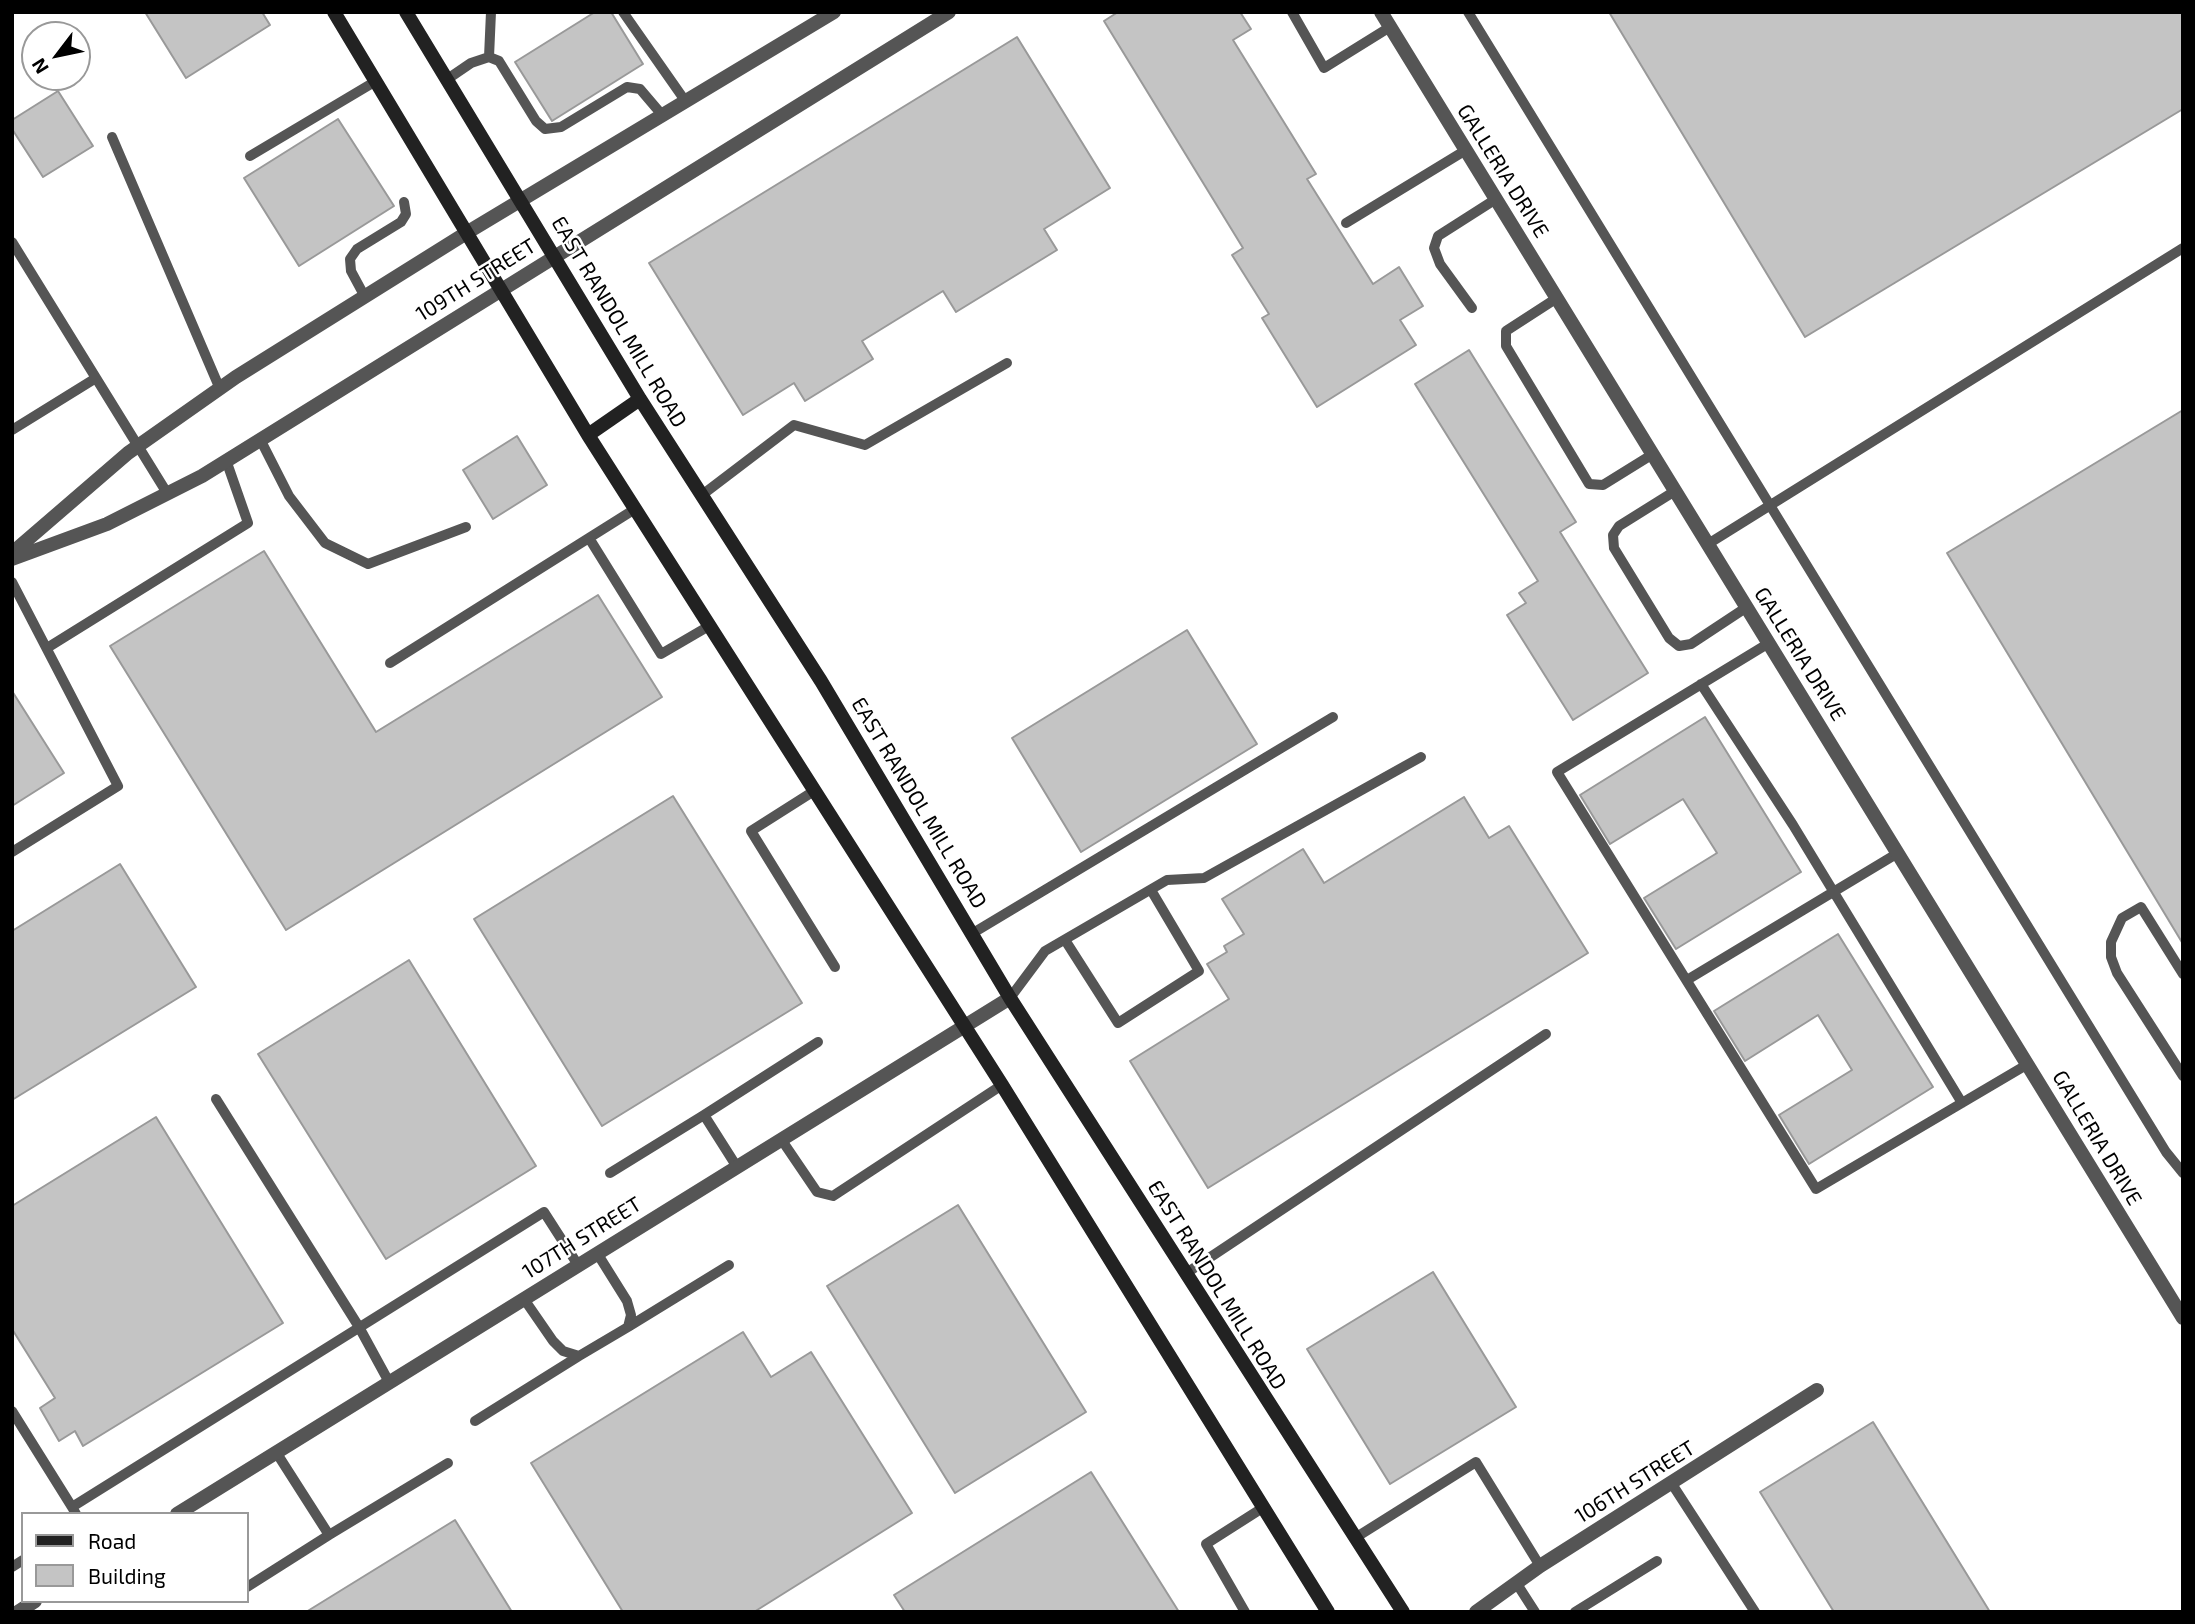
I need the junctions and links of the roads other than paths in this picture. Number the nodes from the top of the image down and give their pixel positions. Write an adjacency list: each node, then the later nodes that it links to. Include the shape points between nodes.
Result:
1 (334, 12): 13 (main road)
2 (406, 12): 12 (main road, EAST RANDOL MILL ROAD)
3 (492, 12): 11 (lane)
4 (623, 12): 14 (lane)
5 (834, 12): 14 (street, 109TH STREET)
6 (949, 12): 26 (street, 109TH STREET)
7 (1292, 12): 10 (lane, via 1324,68)
8 (1381, 12): 10 (street, GALLERIA DRIVE)
9 (1468, 12): 44 (lane)
10 (1390, 27): 17 (street, GALLERIA DRIVE)
11 (489, 57): 12 (lane); 15 (lane, via 499,61 545,129 561,127 627,87 640,89)
12 (449, 78): 21 (main road, EAST RANDOL MILL ROAD)
13 (376, 81): 18 (lane); 23 (main road)
14 (686, 102): 15 (street, 109TH STREET)
15 (663, 116): 21 (street, 109TH STREET)
16 (112, 136): 33 (lane)
17 (1466, 150): 19 (street, GALLERIA DRIVE); 22 (lane)
18 (250, 156)
19 (1496, 200): 29 (street, GALLERIA DRIVE); 30 (lane, via 1438,236 1434,248)
20 (404, 202): 28 (lane, via 406,215 401,222 357,249 349,260)
21 (522, 202): 23 (street, 109TH STREET); 26 (main road, EAST RANDOL MILL ROAD)
22 (1346, 223)
23 (468, 232): 27 (main road); 28 (street, 109TH STREET)
24 (12, 242): 32 (lane)
25 (2183, 248): 44 (lane)
26 (554, 255): 27 (street, 109TH STREET); 34 (main road, EAST RANDOL MILL ROAD)
27 (501, 288): 36 (main road); 37 (street, 109TH STREET)
28 (365, 297): 33 (street, 109TH STREET)
29 (1557, 298): 39 (street, GALLERIA DRIVE); 39 (lane, via 1506,331 1506,346 1589,484 1604,485)
30 (1472, 308)
31 (1007, 363): 43 (lane, via 865,446 794,425)
32 (96, 378): 35 (lane); 38 (lane)
33 (220, 389): 38 (street, 109TH STREET)
34 (640, 399): 36 (main road); 43 (main road, EAST RANDOL MILL ROAD)
35 (12, 430)
36 (588, 435): 45 (main road)
37 (260, 439): 40 (street, 109TH STREET); 46 (lane, via 289,496 325,543 368,565)
38 (138, 446): 42 (lane); 49 (street, 109TH STREET)
39 (1653, 454): 41 (street, GALLERIA DRIVE)
40 (226, 460): 42 (street, 109TH STREET); 54 (lane, via 248,523)
41 (1675, 491): 48 (street, GALLERIA DRIVE); 51 (lane, via 1619,526 1613,535 1614,548 1669,638 1679,646 1691,644)
42 (167, 493): 49 (street, 109TH STREET, via 107,524)
43 (702, 495): 64 (main road, EAST RANDOL MILL ROAD, via 821,681)
44 (1770, 506): 48 (lane); 82 (lane, via 2165,1152)
45 (635, 509): 47 (lane); 52 (main road)
46 (466, 527)
47 (589, 538): 52 (lane, via 661,654); 55 (lane)
48 (1708, 544): 51 (street, GALLERIA DRIVE)
49 (12, 556)
50 (12, 582): 54 (lane)
51 (1747, 607): 53 (street, GALLERIA DRIVE)
52 (709, 626): 59 (main road)
53 (1769, 643): 56 (lane); 61 (street, GALLERIA DRIVE)
54 (47, 648): 60 (lane, via 118,786)
55 (390, 663)
56 (1701, 684): 63 (lane); 68 (lane, via 1557,772)
57 (1333, 717): 64 (lane)
58 (1421, 757): 62 (lane, via 1205,878 1167,880)
59 (814, 791): 66 (lane, via 751,831); 70 (main road)
60 (12, 852)
61 (1898, 853): 63 (lane); 73 (street, GALLERIA DRIVE)
62 (1151, 890): 65 (lane); 65 (lane, via 1199,971 1118,1023)
63 (1832, 892): 68 (lane); 77 (lane)
64 (972, 933): 69 (main road, EAST RANDOL MILL ROAD)
65 (1065, 940): 69 (lane, via 1045,951)
66 (835, 967)
67 (2183, 974): 74 (lane, via 2141,907 2122,918 2111,942 2117,973)
68 (1687, 981): 77 (lane, via 1816,1189)
69 (1010, 998): 70 (street, 107TH STREET); 86 (main road, EAST RANDOL MILL ROAD)
70 (965, 1026): 75 (main road); 79 (street, 107TH STREET)
71 (1546, 1034): 86 (lane)
72 (818, 1042): 78 (lane)
73 (2028, 1064): 77 (lane); 88 (street, GALLERIA DRIVE)
74 (2183, 1076)
75 (1002, 1085): 79 (lane, via 833,1196 817,1192); 99 (main road)
76 (216, 1099): 90 (lane)
77 (1962, 1103)
78 (704, 1115): 80 (lane); 81 (lane)
79 (781, 1139): 80 (street, 107TH STREET)
80 (737, 1167): 83 (street, 107TH STREET)
81 (610, 1173)
82 (2183, 1173)
83 (597, 1253): 84 (street, 107TH STREET); 89 (lane, via 627,1301)
84 (578, 1265): 87 (street, 107TH STREET); 90 (lane, via 544,1212)
85 (729, 1265): 89 (lane)
86 (1185, 1274): 103 (main road, EAST RANDOL MILL ROAD)
87 (524, 1299): 91 (lane, via 562,1351); 92 (street, 107TH STREET)
88 (2183, 1318)
89 (628, 1327): 91 (lane)
90 (359, 1328): 92 (lane); 100 (lane)
91 (579, 1356): 95 (lane)
92 (389, 1382): 96 (street, 107TH STREET)
93 (1817, 1390): 98 (street, 106TH STREET)
94 (12, 1411): 100 (lane)
95 (475, 1421)
96 (276, 1452): 101 (street, 107TH STREET); 102 (lane)
97 (448, 1464): 102 (lane)
98 (1672, 1484): 105 (street, 106TH STREET); 114 (lane)
99 (1264, 1507): 108 (lane, via 1206,1544); 109 (main road)
100 (74, 1510)
101 (180, 1512)
102 (329, 1535): 107 (lane)
103 (1355, 1538): 105 (lane, via 1476,1462); 110 (main road, EAST RANDOL MILL ROAD)
104 (1657, 1561): 113 (lane)
105 (1540, 1566): 106 (street, 106TH STREET)
106 (1517, 1584): 111 (street, 106TH STREET); 112 (lane)
107 (248, 1586)
108 (1245, 1612)
109 (1328, 1612)
110 (1403, 1612)
111 (1476, 1612)
112 (1535, 1612)
113 (1575, 1612)
114 (1755, 1612)

